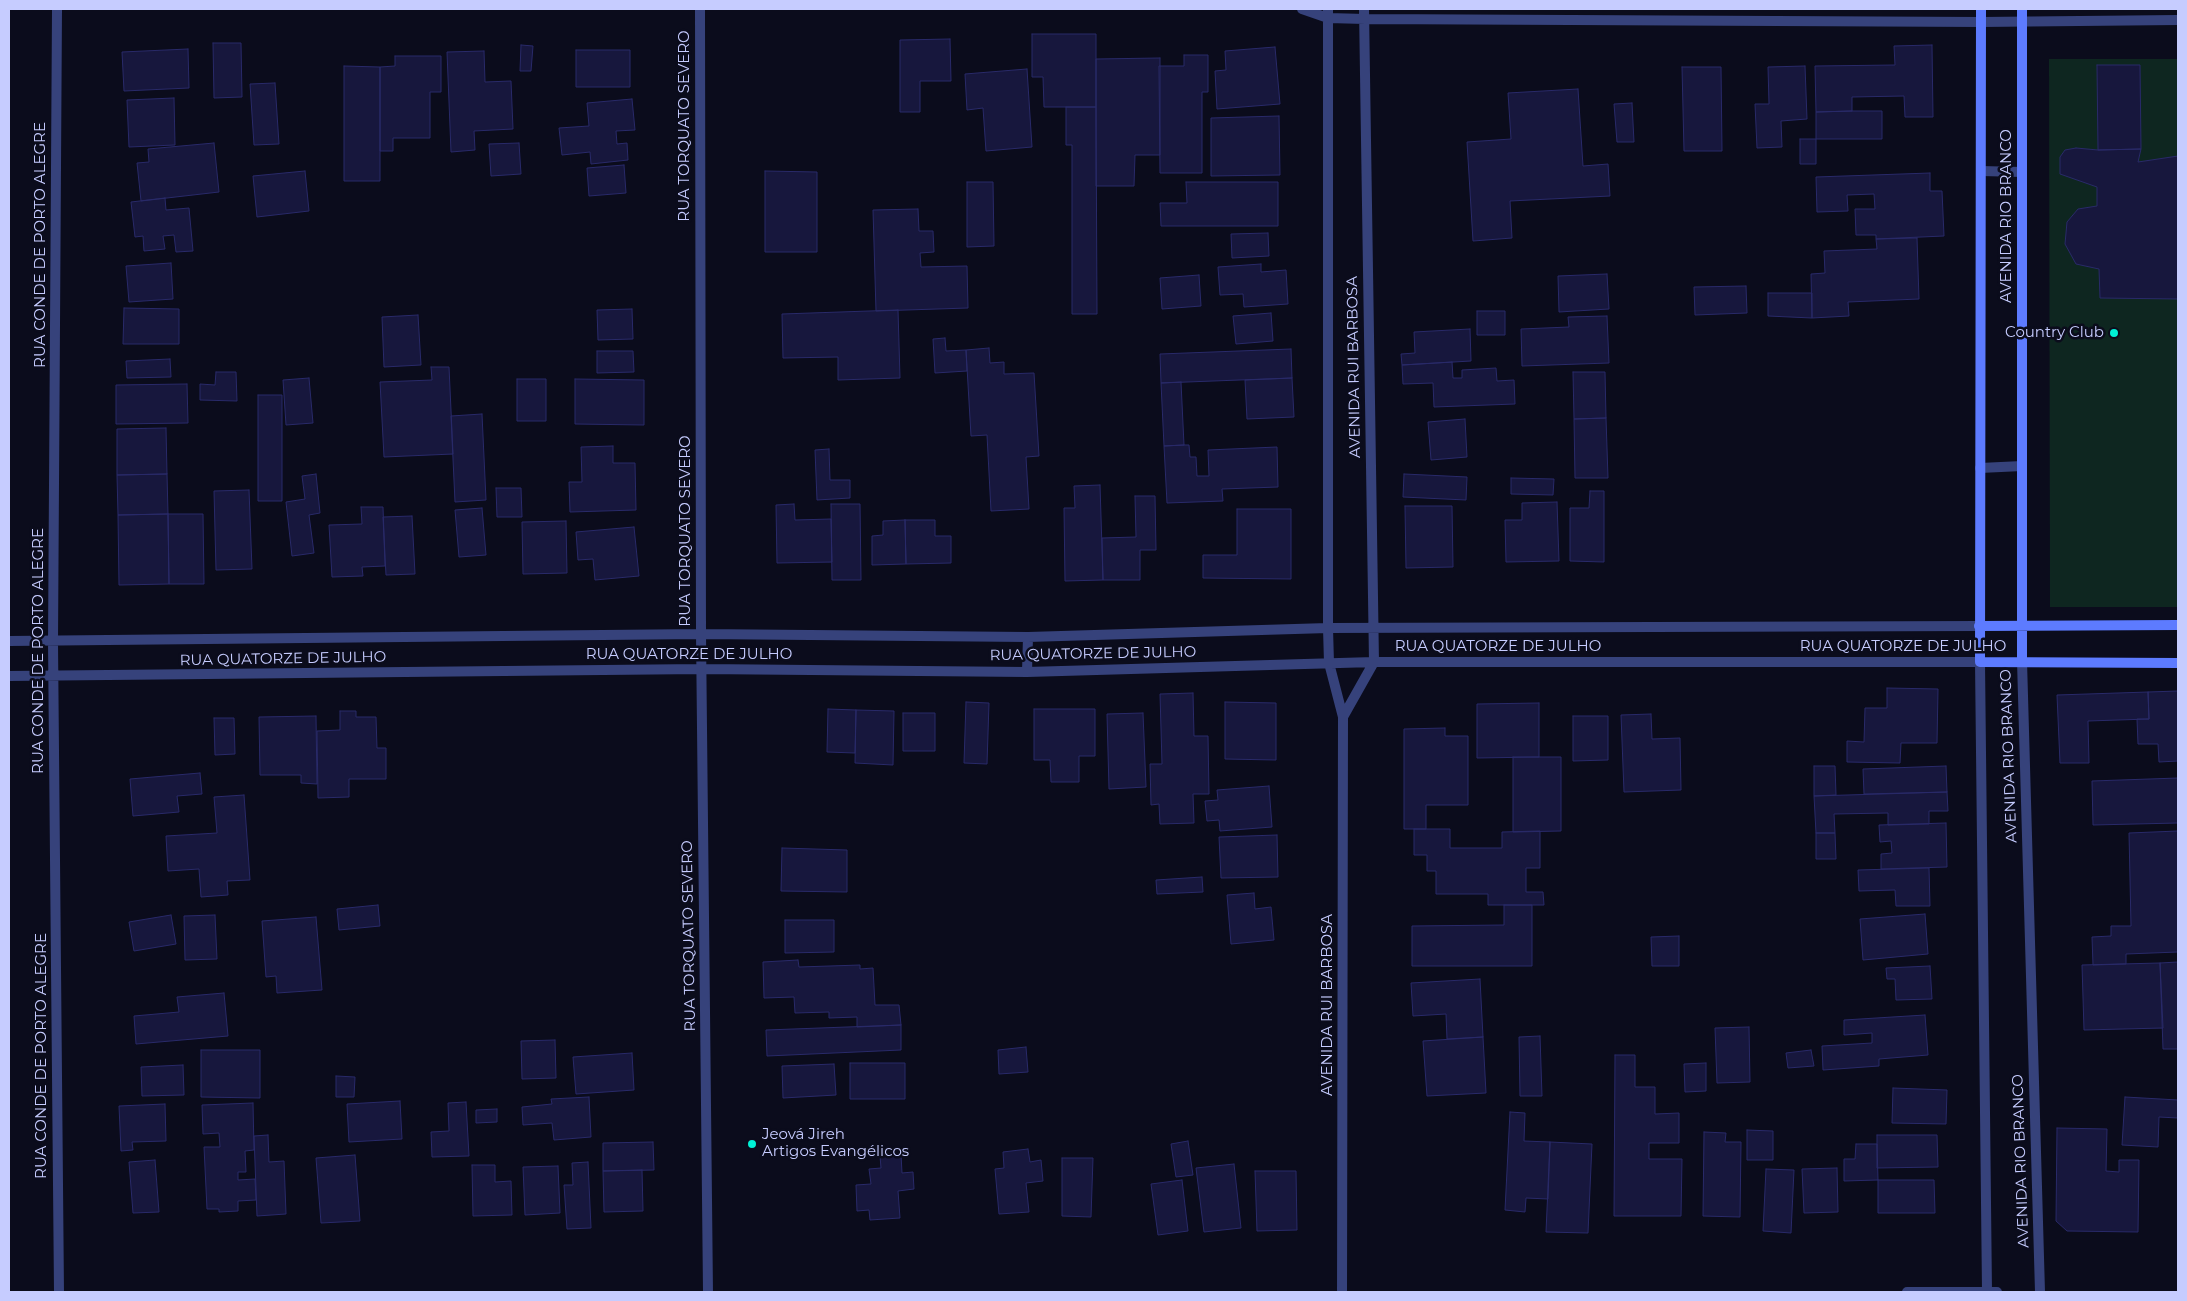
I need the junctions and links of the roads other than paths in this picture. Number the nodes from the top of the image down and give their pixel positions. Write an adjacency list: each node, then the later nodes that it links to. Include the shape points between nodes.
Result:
1 (57, 9): 23 (street, RUA CONDE DE PORTO ALEGRE)
2 (700, 9): 20 (street, RUA TORQUATO SEVERO)
3 (1302, 9): 6 (street)
4 (1981, 9): 10 (street, AVENIDA RIO BRANCO)
5 (2022, 9): 9 (street, AVENIDA RIO BRANCO)
6 (1328, 14): 7 (street); 18 (street, AVENIDA RUI BARBOSA)
7 (1364, 14): 10 (street); 19 (street, AVENIDA RUI BARBOSA)
8 (2178, 20): 9 (street)
9 (2022, 21): 10 (street); 12 (street, AVENIDA RIO BRANCO)
10 (1981, 22): 11 (street, AVENIDA RIO BRANCO)
11 (1981, 171): 12 (street); 14 (street, AVENIDA RIO BRANCO)
12 (2022, 172): 13 (street, AVENIDA RIO BRANCO)
13 (2022, 466): 14 (street); 17 (street, AVENIDA RIO BRANCO)
14 (1980, 468): 16 (street, AVENIDA RIO BRANCO)
15 (2178, 625): 17 (street, RUA QUATORZE DE JULHO)
16 (1979, 626): 17 (street, RUA QUATORZE DE JULHO); 19 (street, RUA QUATORZE DE JULHO); 26 (street, AVENIDA RIO BRANCO)
17 (2022, 627): 24 (street, AVENIDA RIO BRANCO)
18 (1328, 628): 19 (street, RUA QUATORZE DE JULHO); 21 (street, RUA QUATORZE DE JULHO); 27 (street, AVENIDA RUI BARBOSA)
19 (1372, 629): 25 (street, AVENIDA RUI BARBOSA)
20 (701, 634): 21 (street, RUA QUATORZE DE JULHO); 23 (street, RUA QUATORZE DE JULHO); 29 (street, RUA TORQUATO SEVERO)
21 (1028, 637): 30 (street)
22 (9, 641): 23 (street, RUA QUATORZE DE JULHO)
23 (53, 642): 32 (street, RUA CONDE DE PORTO ALEGRE)
24 (2022, 661): 26 (street, RUA QUATORZE DE JULHO); 28 (street, RUA QUATORZE DE JULHO); 40 (street, AVENIDA RIO BRANCO)
25 (1374, 662): 26 (street, RUA QUATORZE DE JULHO); 27 (street, RUA QUATORZE DE JULHO); 33 (street, AVENIDA RUI BARBOSA)
26 (1980, 662): 38 (street, AVENIDA RIO BRANCO)
27 (1329, 663): 30 (street, RUA QUATORZE DE JULHO); 33 (street, AVENIDA RUI BARBOSA)
28 (2178, 663)
29 (702, 669): 30 (street, RUA QUATORZE DE JULHO); 32 (street, RUA QUATORZE DE JULHO); 35 (street, RUA TORQUATO SEVERO)
30 (1027, 672)
31 (9, 676): 32 (street, RUA QUATORZE DE JULHO)
32 (54, 677): 34 (street, RUA CONDE DE PORTO ALEGRE)
33 (1343, 717): 36 (street, AVENIDA RUI BARBOSA)
34 (59, 1292)
35 (708, 1292)
36 (1342, 1292)
37 (1907, 1292): 38 (street)
38 (1987, 1292): 39 (street)
39 (1997, 1292)
40 (2040, 1292)

